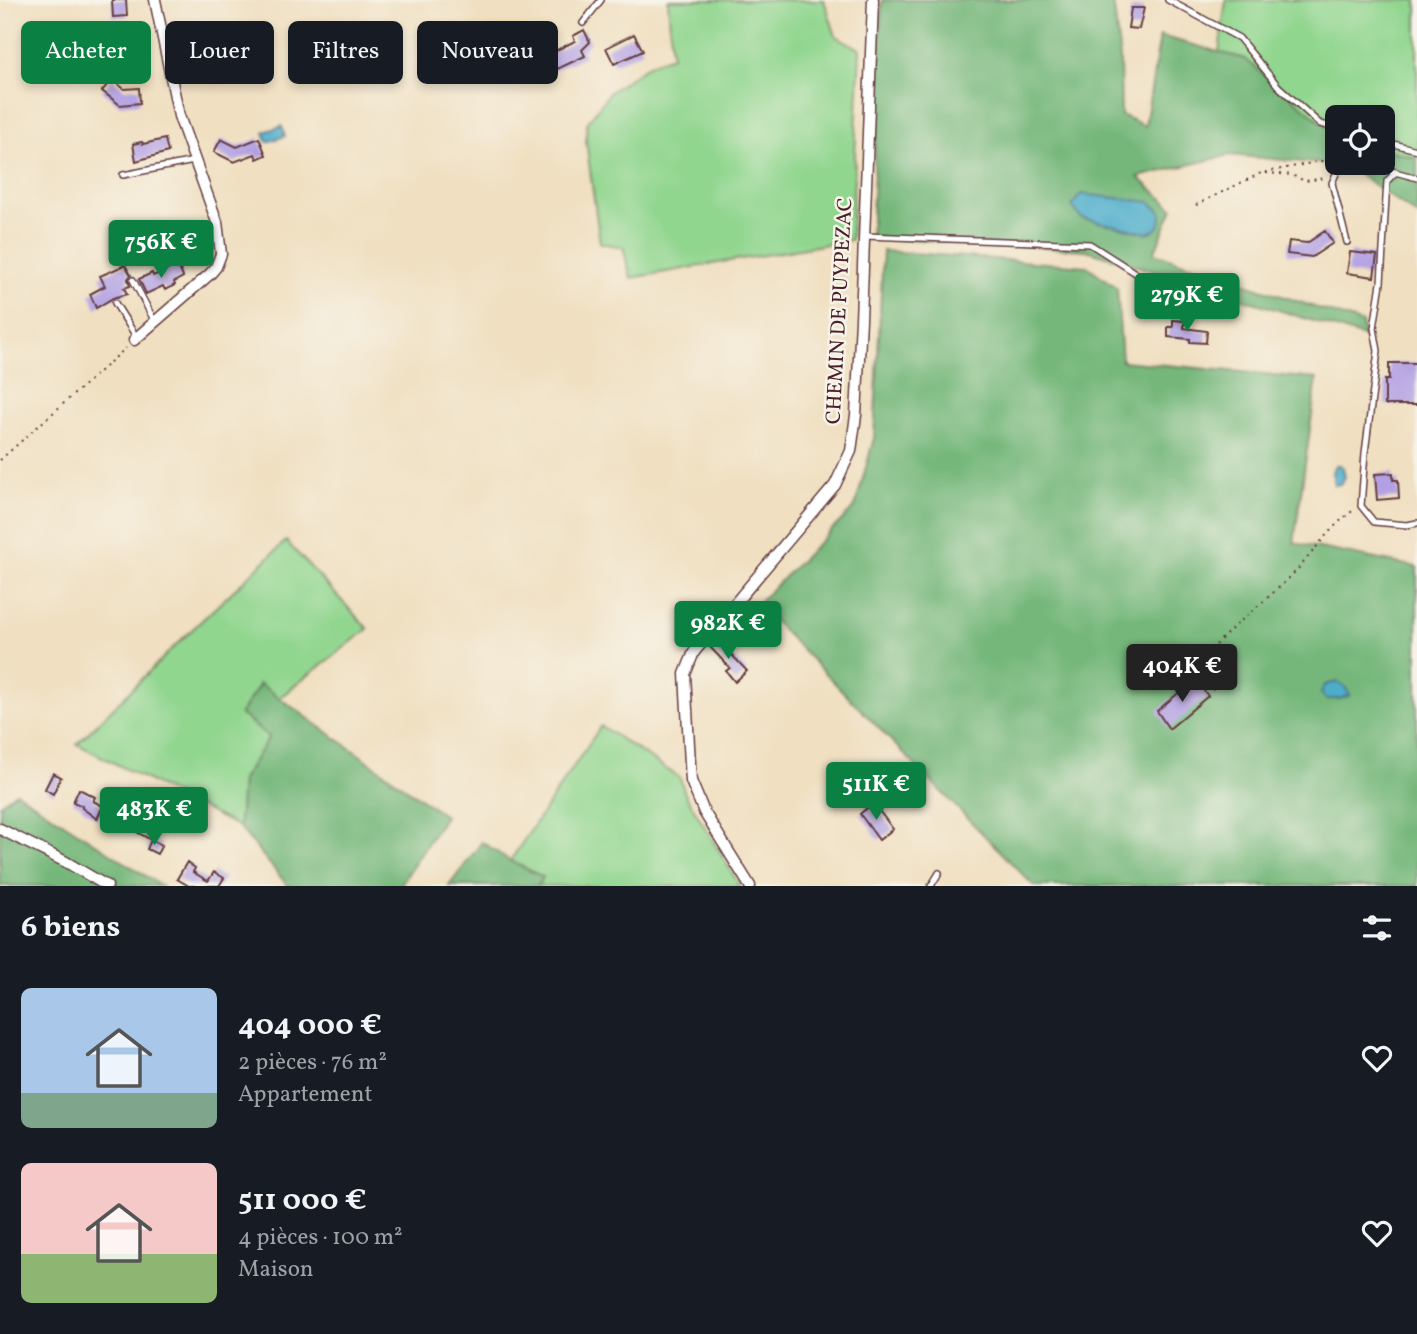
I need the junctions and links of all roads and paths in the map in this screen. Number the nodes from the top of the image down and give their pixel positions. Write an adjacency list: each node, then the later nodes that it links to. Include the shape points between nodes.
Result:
1 (156, 0): 10 (street, via 176,105)
2 (601, 0): 5 (lane)
3 (873, 0): 17 (street, CHEMIN DE PUYPEZAC)
4 (1168, 0): 6 (lane, via 1239,38 1278,86)
5 (583, 23)
6 (1325, 125)
7 (1395, 144): 8 (lane)
8 (1417, 150)
9 (1325, 160): 12 (path)
10 (194, 161): 13 (lane); 22 (street, via 217,222 220,254 210,274)
11 (1396, 172): 15 (lane); 25 (lane, via 1387,181 1374,328 1378,351)
12 (1261, 173): 14 (path, via 1292,175 1305,181); 16 (path)
13 (123, 175)
14 (1334, 175): 18 (lane, via 1332,184)
15 (1417, 178)
16 (1196, 205)
17 (863, 236): 21 (lane, via 1090,244 1148,281); 31 (street, CHEMIN DE PUYPEZAC, via 851,451 835,485 694,652 685,674 691,781 704,812)
18 (1347, 242)
19 (133, 280): 22 (lane)
20 (115, 303): 23 (lane)
21 (1160, 314)
22 (155, 322): 23 (street)
23 (136, 339): 24 (path)
24 (0, 460)
25 (1361, 506): 26 (lane, via 1374,522); 27 (path, via 1330,529 1295,572 1212,647 1198,666)
26 (1417, 523)
27 (1213, 690)
28 (0, 830): 30 (street)
29 (939, 873): 32 (lane)
30 (107, 886)
31 (750, 886)
32 (931, 886)

